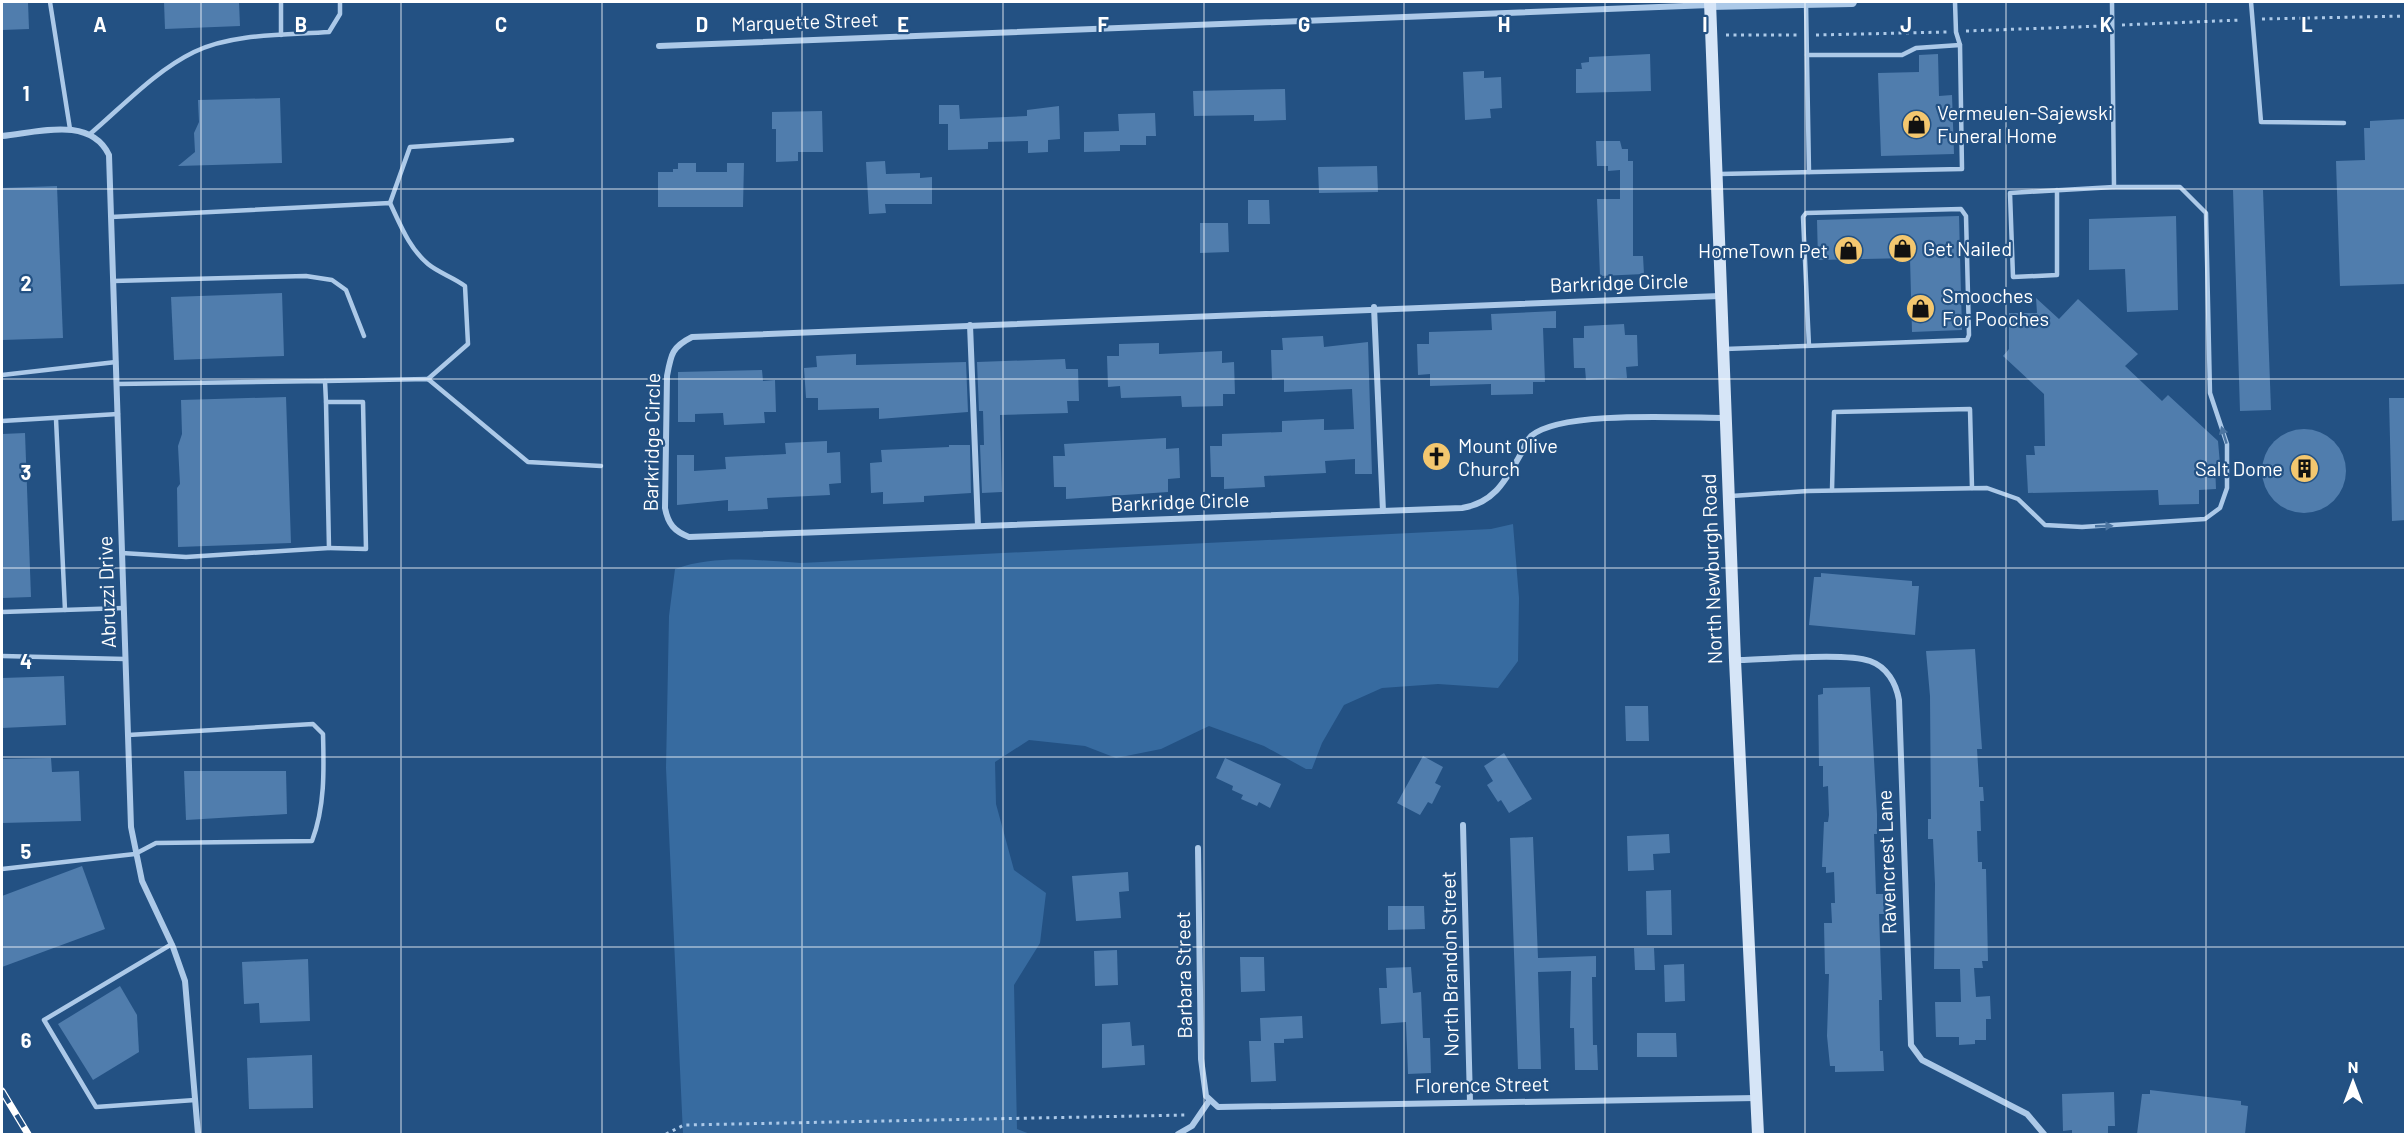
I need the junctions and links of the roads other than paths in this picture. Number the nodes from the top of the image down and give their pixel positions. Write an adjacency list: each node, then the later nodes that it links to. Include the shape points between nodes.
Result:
1 (50, 2): 15 (lane)
2 (281, 2): 10 (lane)
3 (340, 2): 10 (lane, via 340,14 329,32)
4 (1852, 2): 9 (street, Marquette Street)
5 (1955, 2): 11 (lane)
6 (2112, 2): 21 (lane)
7 (2251, 2): 14 (lane, via 2261,122)
8 (1710, 3): 9 (street, Marquette Street); 12 (street, Marquette Street); 20 (main road, North Newburgh Road)
9 (1806, 3): 13 (lane)
10 (281, 36): 16 (lane, via 242,39 195,51 161,72)
11 (1960, 45): 13 (lane, via 1916,48 1902,54); 19 (lane, via 1962,169)
12 (659, 46)
13 (1807, 55): 19 (lane)
14 (2344, 123)
15 (70, 129): 16 (street); 17 (street)
16 (90, 134): 24 (street, Abruzzi Drive, via 109,155)
17 (2, 136)
18 (512, 140): 23 (lane, via 410,147)
19 (1809, 172): 20 (lane)
20 (1717, 174): 26 (main road, North Newburgh Road)
21 (2114, 187): 22 (lane); 43 (lane, one-way to 21, via 1987,488 2018,499 2045,525 2156,524 2205,519 2220,508 2227,488 2227,444 2210,393 2206,213 2180,187)
22 (2057, 190): 22 (lane, via 2010,193 2013,277 2057,275)
23 (390, 203): 24 (lane); 34 (lane, via 410,243 429,265 465,286 468,344)
24 (111, 217): 25 (street, Abruzzi Drive)
25 (113, 281): 29 (lane, via 306,276 332,280 346,290); 32 (street, Abruzzi Drive)
26 (1720, 296): 27 (street, Barkridge Circle); 31 (main road, North Newburgh Road)
27 (1374, 307): 28 (street, Barkridge Circle); 46 (street)
28 (970, 324): 47 (street); 47 (street, Barkridge Circle, via 693,337 678,344 671,354 666,376 665,508 668,522 689,537)
29 (364, 336)
30 (1809, 346): 30 (lane, via 1967,340 1966,216 1961,209 1806,213 1803,217); 31 (lane)
31 (1723, 349): 39 (main road, North Newburgh Road)
32 (116, 362): 33 (lane); 36 (street, Abruzzi Drive)
33 (2, 375)
34 (428, 379): 35 (lane); 42 (lane, via 528,462)
35 (325, 381): 36 (lane); 37 (lane)
36 (117, 384): 38 (street, Abruzzi Drive)
37 (326, 402): 48 (lane); 48 (lane, via 363,402 366,549)
38 (118, 414): 40 (lane); 49 (street, Abruzzi Drive)
39 (1726, 418): 45 (main road, North Newburgh Road); 46 (street, Barkridge Circle, via 1591,420 1550,427 1531,436 1490,500 1477,506)
40 (56, 419): 41 (lane); 51 (lane)
41 (2, 421)
42 (601, 466)
43 (1972, 488): 44 (lane); 44 (lane, via 1970,409 1958,409 1834,412)
44 (1832, 490): 45 (lane)
45 (1729, 496): 55 (main road, North Newburgh Road)
46 (1383, 511): 47 (street, Barkridge Circle)
47 (978, 526)
48 (329, 548): 49 (lane, via 186,556)
49 (122, 553): 50 (street, Abruzzi Drive)
50 (124, 608): 51 (lane); 54 (street, Abruzzi Drive)
51 (65, 610): 52 (lane)
52 (2, 612)
53 (2, 656): 54 (lane)
54 (125, 659): 56 (street, Abruzzi Drive)
55 (1735, 660): 62 (main road, North Newburgh Road); 69 (street, Ravencrest Lane, via 1869,661 1893,680 1899,700 1911,1045 1922,1060 2027,1114)
56 (128, 735): 59 (street, Abruzzi Drive); 59 (lane, via 301,723 312,724 323,734 321,818 312,841 156,843)
57 (1463, 825): 65 (street, North Brandon Street)
58 (1198, 848): 64 (street, Barbara Street, via 1201,1059)
59 (135, 854): 60 (lane); 61 (street, Abruzzi Drive, via 152,906)
60 (2, 869)
61 (172, 944): 63 (street, Abruzzi Drive, via 185,981); 63 (lane, via 44,1020 96,1107)
62 (1757, 1098): 65 (street, Florence Street); 68 (main road, North Newburgh Road)
63 (195, 1100): 66 (street, Abruzzi Drive)
64 (1209, 1101): 65 (street, Florence Street, via 1225,1108); 67 (street, via 1192,1126)
65 (1470, 1102)
66 (198, 1134)
67 (1178, 1134)
68 (1758, 1134)
69 (2044, 1134)

